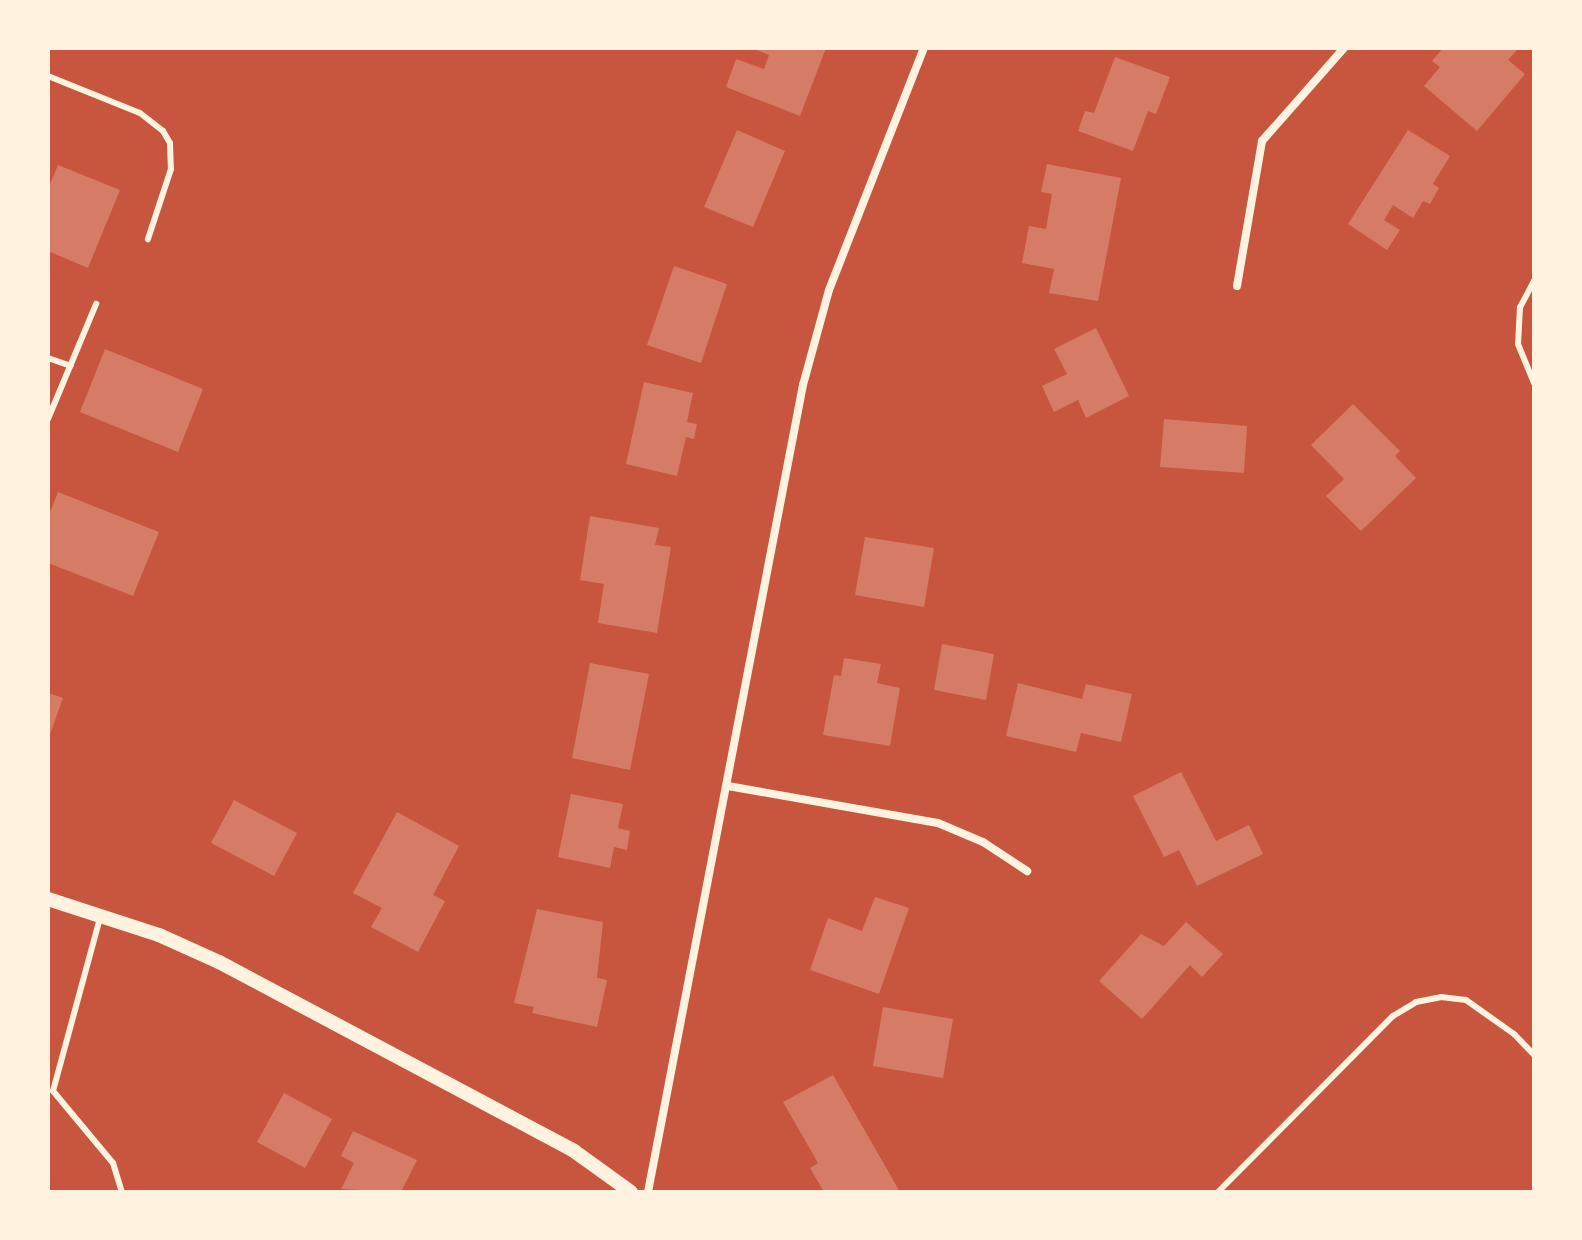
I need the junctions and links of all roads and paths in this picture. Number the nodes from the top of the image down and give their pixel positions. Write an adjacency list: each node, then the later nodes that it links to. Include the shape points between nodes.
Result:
1 (924, 48): 12 (street, via 819,322)
2 (1344, 48): 6 (street, via 1262,141)
3 (48, 76): 4 (lane, via 140,113 163,131 170,143 171,169)
4 (148, 239)
5 (1534, 281): 10 (lane, via 1520,307 1518,344)
6 (1237, 286)
7 (96, 304): 9 (lane)
8 (48, 358): 9 (lane)
9 (71, 366): 11 (lane)
10 (1534, 383)
11 (48, 419)
12 (728, 786): 13 (street, via 938,823 983,842); 19 (street)
13 (1027, 871)
14 (48, 899): 15 (street)
15 (101, 915): 17 (lane, via 53,1091 113,1163); 18 (street, via 219,962 574,1151)
16 (1534, 1055): 20 (lane, via 1466,1000 1416,1002 1393,1016)
17 (122, 1192)
18 (631, 1192)
19 (648, 1192)
20 (1218, 1192)

